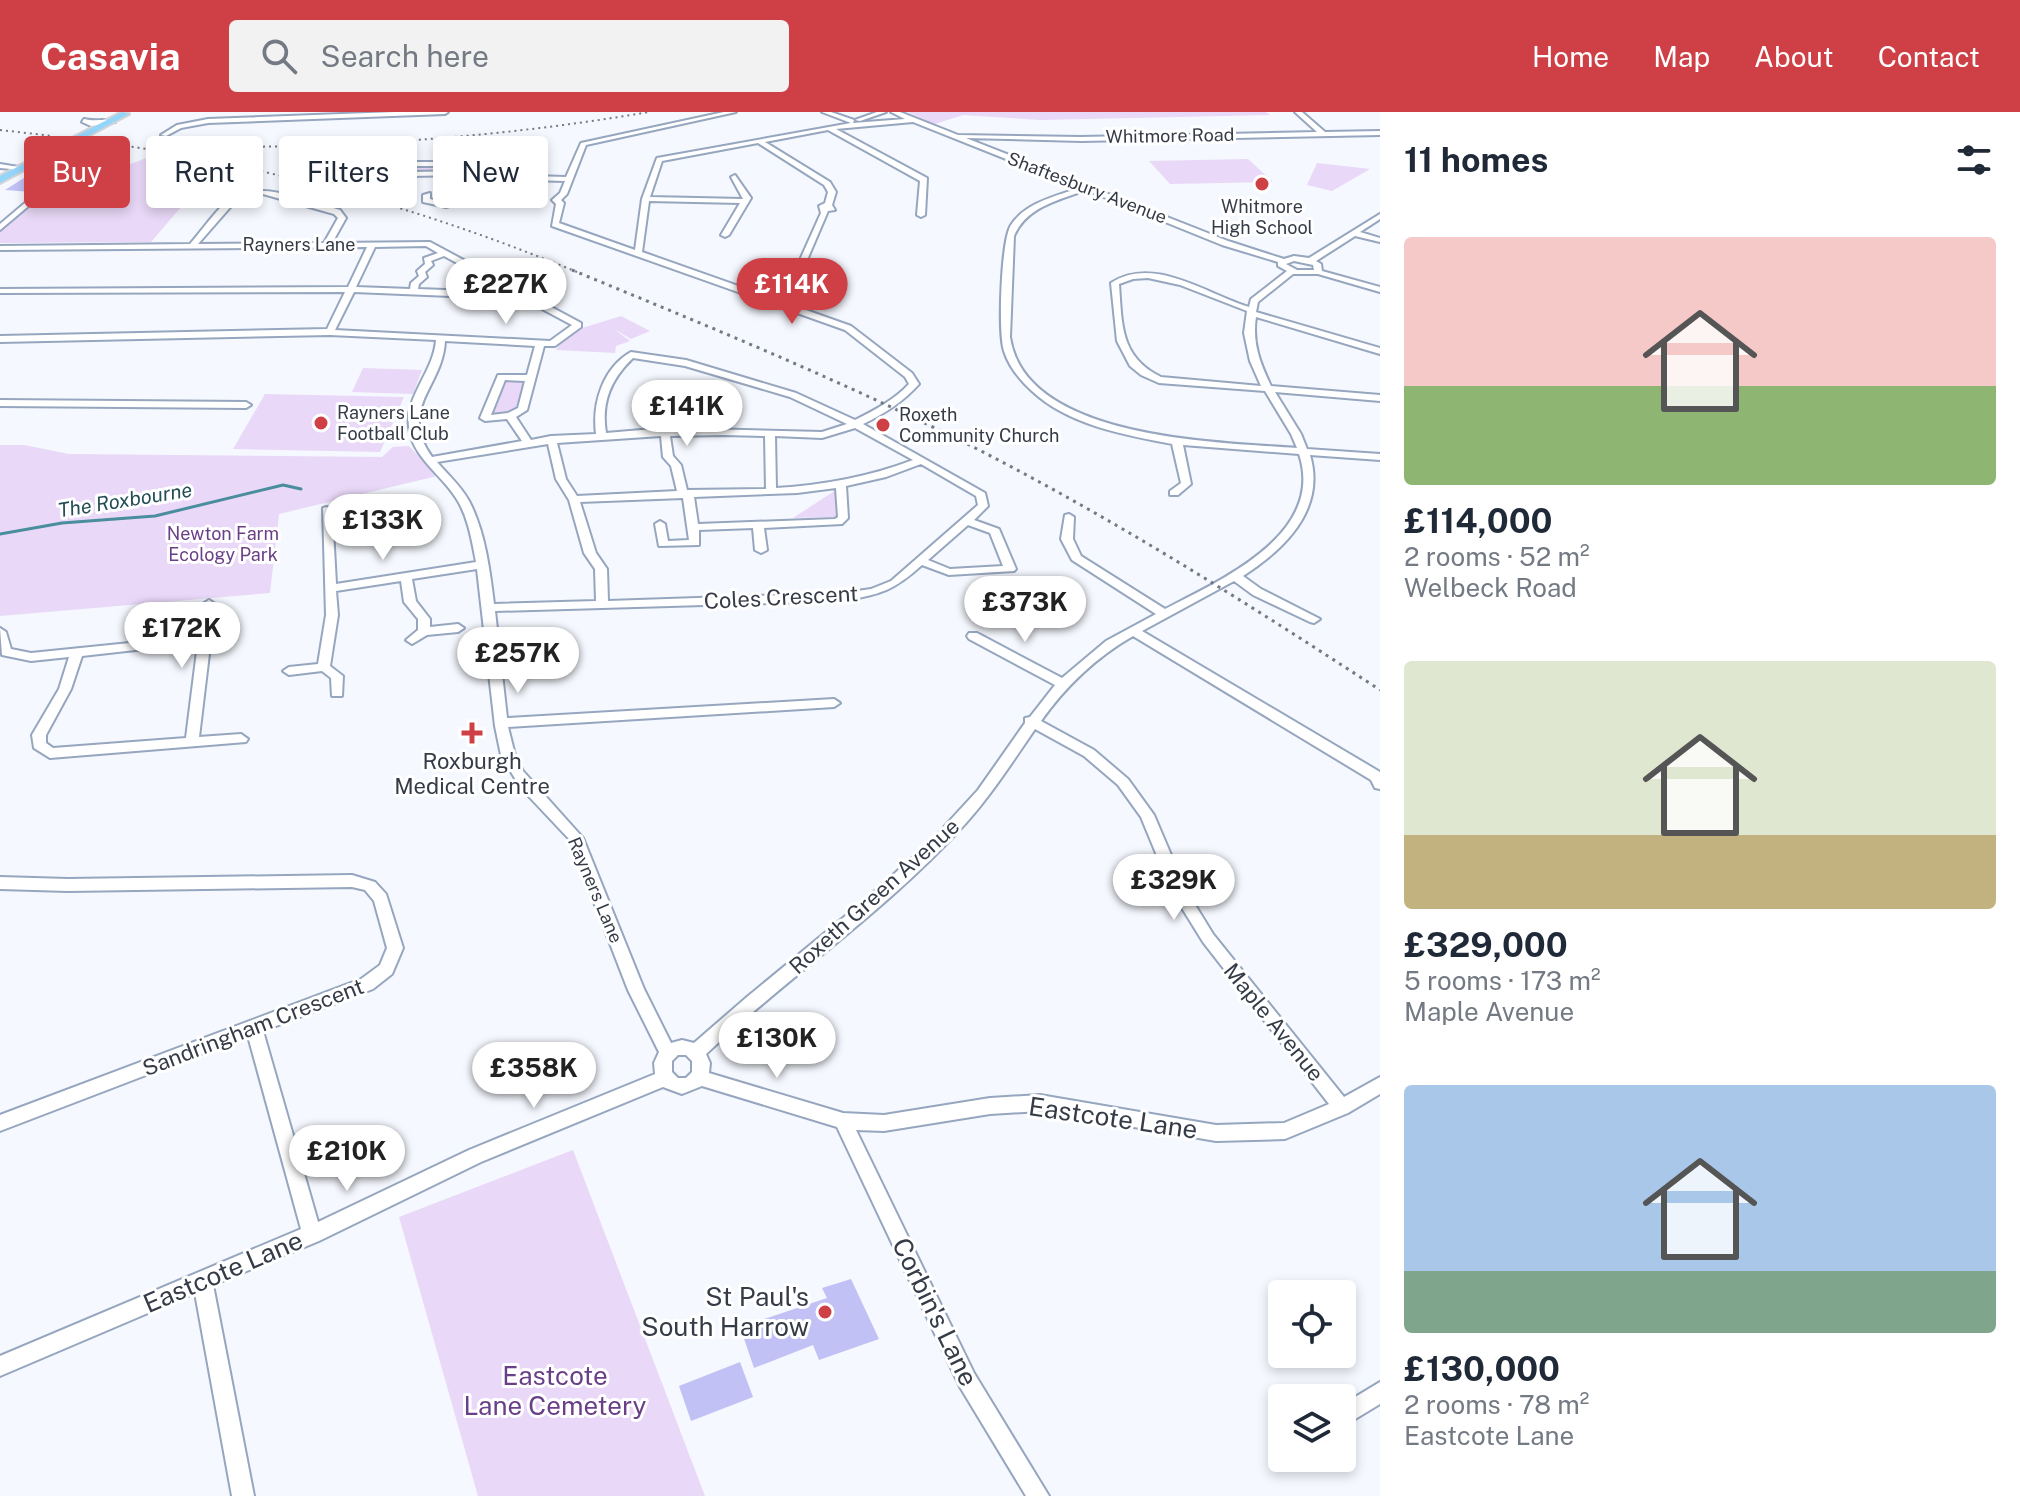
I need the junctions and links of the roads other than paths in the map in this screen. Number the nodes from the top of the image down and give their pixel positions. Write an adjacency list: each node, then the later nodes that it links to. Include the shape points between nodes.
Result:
1 (87, 112): 12 (street)
2 (228, 112): 13 (street)
3 (445, 112): 13 (street)
4 (733, 112): 10 (street)
5 (825, 112): 14 (street)
6 (883, 112): 14 (street)
7 (894, 112): 11 (street, Shaftesbury Avenue)
8 (1298, 112): 17 (street)
9 (128, 113): 15 (main road); 15 (main road)
10 (720, 113): 29 (street, via 580,146)
11 (913, 120): 14 (street); 21 (street, Shaftesbury Avenue)
12 (84, 121): 15 (street); 20 (street)
13 (208, 121): 19 (street)
14 (849, 123): 16 (street)
15 (98, 128): 20 (main road)
16 (829, 128): 22 (street); 37 (street, via 915,177 923,186)
17 (1322, 133): 18 (street, Whitmore Road); 21 (street, Whitmore Road)
18 (1380, 133)
19 (164, 135)
20 (81, 136)
21 (961, 136): 31 (street, Shaftesbury Avenue)
22 (758, 140): 33 (street, via 659,159); 60 (street, via 820,178 832,192 794,281)
23 (433, 163): 26 (street, via 360,164 352,171)
24 (0, 166): 25 (street)
25 (22, 168): 30 (main road)
26 (433, 174)
27 (735, 177): 34 (street)
28 (548, 178): 29 (street)
29 (569, 179): 47 (street, via 555,224)
30 (0, 180)
31 (1086, 188): 51 (street, Shaftesbury Avenue); 79 (street, via 1023,216 1010,236 1009,353 1037,389 1077,415 1123,432)
32 (427, 195): 35 (street)
33 (646, 199): 34 (street); 43 (street)
34 (744, 201): 41 (street)
35 (433, 203)
36 (24, 207): 39 (street)
37 (921, 215)
38 (1380, 216): 40 (street)
39 (0, 228)
40 (1354, 233): 42 (street); 52 (street)
41 (725, 235)
42 (1380, 240)
43 (638, 243): 47 (street); 50 (street)
44 (327, 245): 45 (street, Rayners Lane); 46 (street, Rayners Lane); 46 (street, via 340,214 252,192 236,196)
45 (372, 245): 49 (street, via 427,244); 55 (street, Rayners Lane)
46 (192, 246): 48 (street, Rayners Lane)
47 (615, 247): 50 (street)
48 (0, 248)
49 (446, 253): 58 (street, via 427,260); 59 (street)
50 (638, 254): 60 (street)
51 (1283, 261): 52 (street, Shaftesbury Avenue); 53 (street)
52 (1310, 261): 54 (street, via 1320,266)
53 (1291, 271): 54 (street); 61 (street, via 1257,295)
54 (1318, 272): 56 (street)
55 (350, 289): 57 (street); 58 (street); 62 (street, Rayners Lane)
56 (1380, 290)
57 (0, 291)
58 (414, 291): 59 (street)
59 (515, 291): 65 (street, via 578,325 558,343)
60 (764, 299): 73 (street, via 848,328 909,375 914,384 903,396)
61 (1250, 311): 66 (street); 68 (street, Roxeth Green Avenue, via 1250,358); 68 (street, via 1161,277 1135,276 1115,283 1122,343 1136,369 1159,380)
62 (330, 332): 63 (street); 64 (street)
63 (0, 339)
64 (441, 339): 65 (street); 82 (street, Rayners Lane, via 413,418 416,438)
65 (540, 344): 67 (street)
66 (1380, 351)
67 (529, 378): 72 (street, via 522,410); 72 (street, via 501,377 485,418)
68 (1266, 389): 69 (street); 80 (street, Roxeth Green Avenue)
69 (1380, 398)
70 (0, 403): 71 (street)
71 (246, 405)
72 (510, 416): 78 (street)
73 (855, 424): 75 (street, via 822,435); 76 (street, via 793,395 713,370 660,356 631,355 601,398 596,415); 83 (street)
74 (665, 431): 75 (street); 76 (street); 86 (street, via 668,457)
75 (770, 433): 85 (street)
76 (601, 434): 77 (street)
77 (551, 439): 78 (street); 88 (street, via 557,467)
78 (527, 442): 82 (street)
79 (1177, 442): 80 (street); 87 (street, via 1186,484)
80 (1304, 451): 81 (street); 98 (street, Roxeth Green Avenue, via 1309,486 1298,519 1285,538)
81 (1380, 457)
82 (433, 460): 97 (street, Rayners Lane, via 462,495)
83 (920, 461): 84 (street); 91 (street, via 981,495 983,506)
84 (841, 486): 85 (street); 93 (street, via 843,518 838,522)
85 (771, 489): 86 (street)
86 (686, 493): 88 (street); 94 (street)
87 (1174, 493)
88 (574, 499): 102 (street, via 590,553 601,569)
89 (327, 510): 100 (street)
90 (1069, 517): 104 (street, via 1067,539 1076,558)
91 (968, 521): 96 (street, Coles Crescent); 96 (street, via 995,531 1010,569 949,572)
92 (660, 524): 94 (street, via 663,544 695,543)
93 (758, 525): 94 (street); 95 (street)
94 (693, 527)
95 (761, 550)
96 (922, 561): 102 (street, Coles Crescent, via 895,583 843,597)
97 (480, 565): 99 (street); 103 (street, Rayners Lane)
98 (1234, 575): 104 (street, Roxeth Green Avenue); 105 (street)
99 (406, 576): 100 (street); 108 (street, via 410,602 424,619)
100 (330, 588): 114 (street, via 332,615)
101 (209, 604): 111 (street)
102 (602, 604): 103 (street, Coles Crescent)
103 (489, 608): 120 (street, Rayners Lane)
104 (1163, 613): 107 (street, Roxeth Green Avenue)
105 (1314, 619)
106 (458, 628): 108 (street)
107 (1132, 630): 116 (street, Roxeth Green Avenue); 123 (street, via 1377,777)
108 (424, 631): 112 (street)
109 (0, 632): 113 (street, via 6,652 16,656)
110 (973, 636): 116 (street)
111 (204, 639): 113 (street); 122 (street)
112 (412, 640)
113 (76, 654): 122 (street, via 39,745 50,753 69,754)
114 (324, 667): 115 (street); 117 (street, via 337,676)
115 (289, 671)
116 (1061, 683): 119 (street, Roxeth Green Avenue)
117 (337, 693)
118 (834, 703): 120 (street)
119 (1030, 721): 127 (street, Roxeth Green Avenue, via 988,787 929,852); 131 (street, Maple Avenue, via 1089,753 1123,782 1147,815 1179,892 1208,938)
120 (502, 723): 126 (street, Rayners Lane, via 510,761 520,777 576,838 636,990)
121 (241, 739): 122 (street)
122 (192, 741)
123 (1380, 784)
124 (0, 883): 125 (street, Sandringham Crescent, via 352,881 370,886 381,898 395,948 386,969 367,984)
125 (254, 1027): 133 (street, Sandringham Crescent); 134 (street)
126 (668, 1053): 127 (street); 128 (street, via 661,1065)
127 (695, 1053): 129 (street, via 702,1062)
128 (665, 1078): 129 (street, Eastcote Lane, via 683,1086); 134 (street, Eastcote Lane, via 475,1156)
129 (699, 1078): 132 (street, Eastcote Lane)
130 (1380, 1085): 131 (street, Eastcote Lane)
131 (1342, 1107): 132 (street, Eastcote Lane, via 1285,1131 1216,1133 1040,1103 884,1123)
132 (843, 1121): 140 (street, Corbin's Lane, via 967,1380)
133 (0, 1123)
134 (312, 1234): 135 (street, Eastcote Lane)
135 (203, 1282): 136 (street, Eastcote Lane); 139 (street)
136 (0, 1366)
137 (1380, 1392): 138 (street)
138 (1356, 1408)
139 (243, 1496)
140 (1038, 1496)

